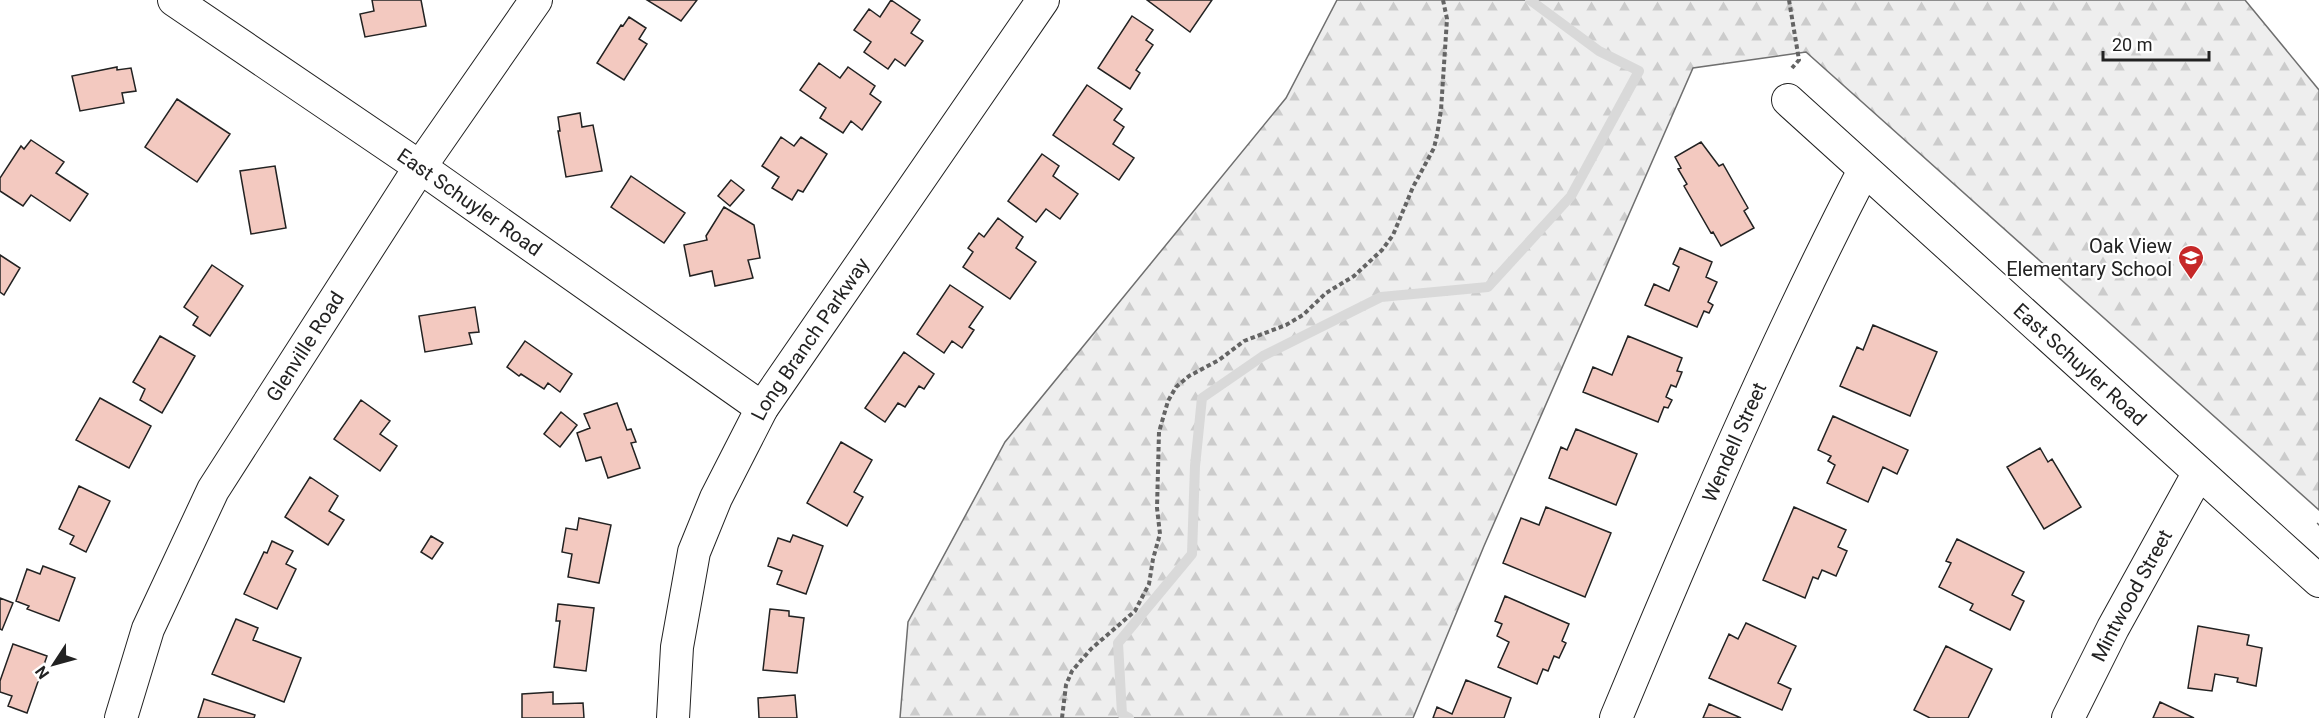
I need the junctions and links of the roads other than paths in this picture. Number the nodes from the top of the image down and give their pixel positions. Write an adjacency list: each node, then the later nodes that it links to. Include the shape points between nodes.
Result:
1 (174, 0): 5 (street, East Schuyler Road)
2 (536, 0): 5 (street, Glenville Road)
3 (1043, 0): 7 (street, Long Branch Parkway)
4 (1789, 86): 6 (street, East Schuyler Road)
5 (420, 167): 7 (street, East Schuyler Road); 10 (street, Glenville Road, via 213,490 148,629)
6 (1864, 170): 8 (street, East Schuyler Road); 12 (street, Wendell Street, via 1813,268)
7 (762, 408): 11 (street, Long Branch Parkway, via 716,498 694,552 677,647)
8 (2198, 474): 9 (street, East Schuyler Road); 13 (street, Mintwood Street, via 2113,627)
9 (2319, 581)
10 (121, 718)
11 (673, 718)
12 (1616, 718)
13 (2068, 718)

